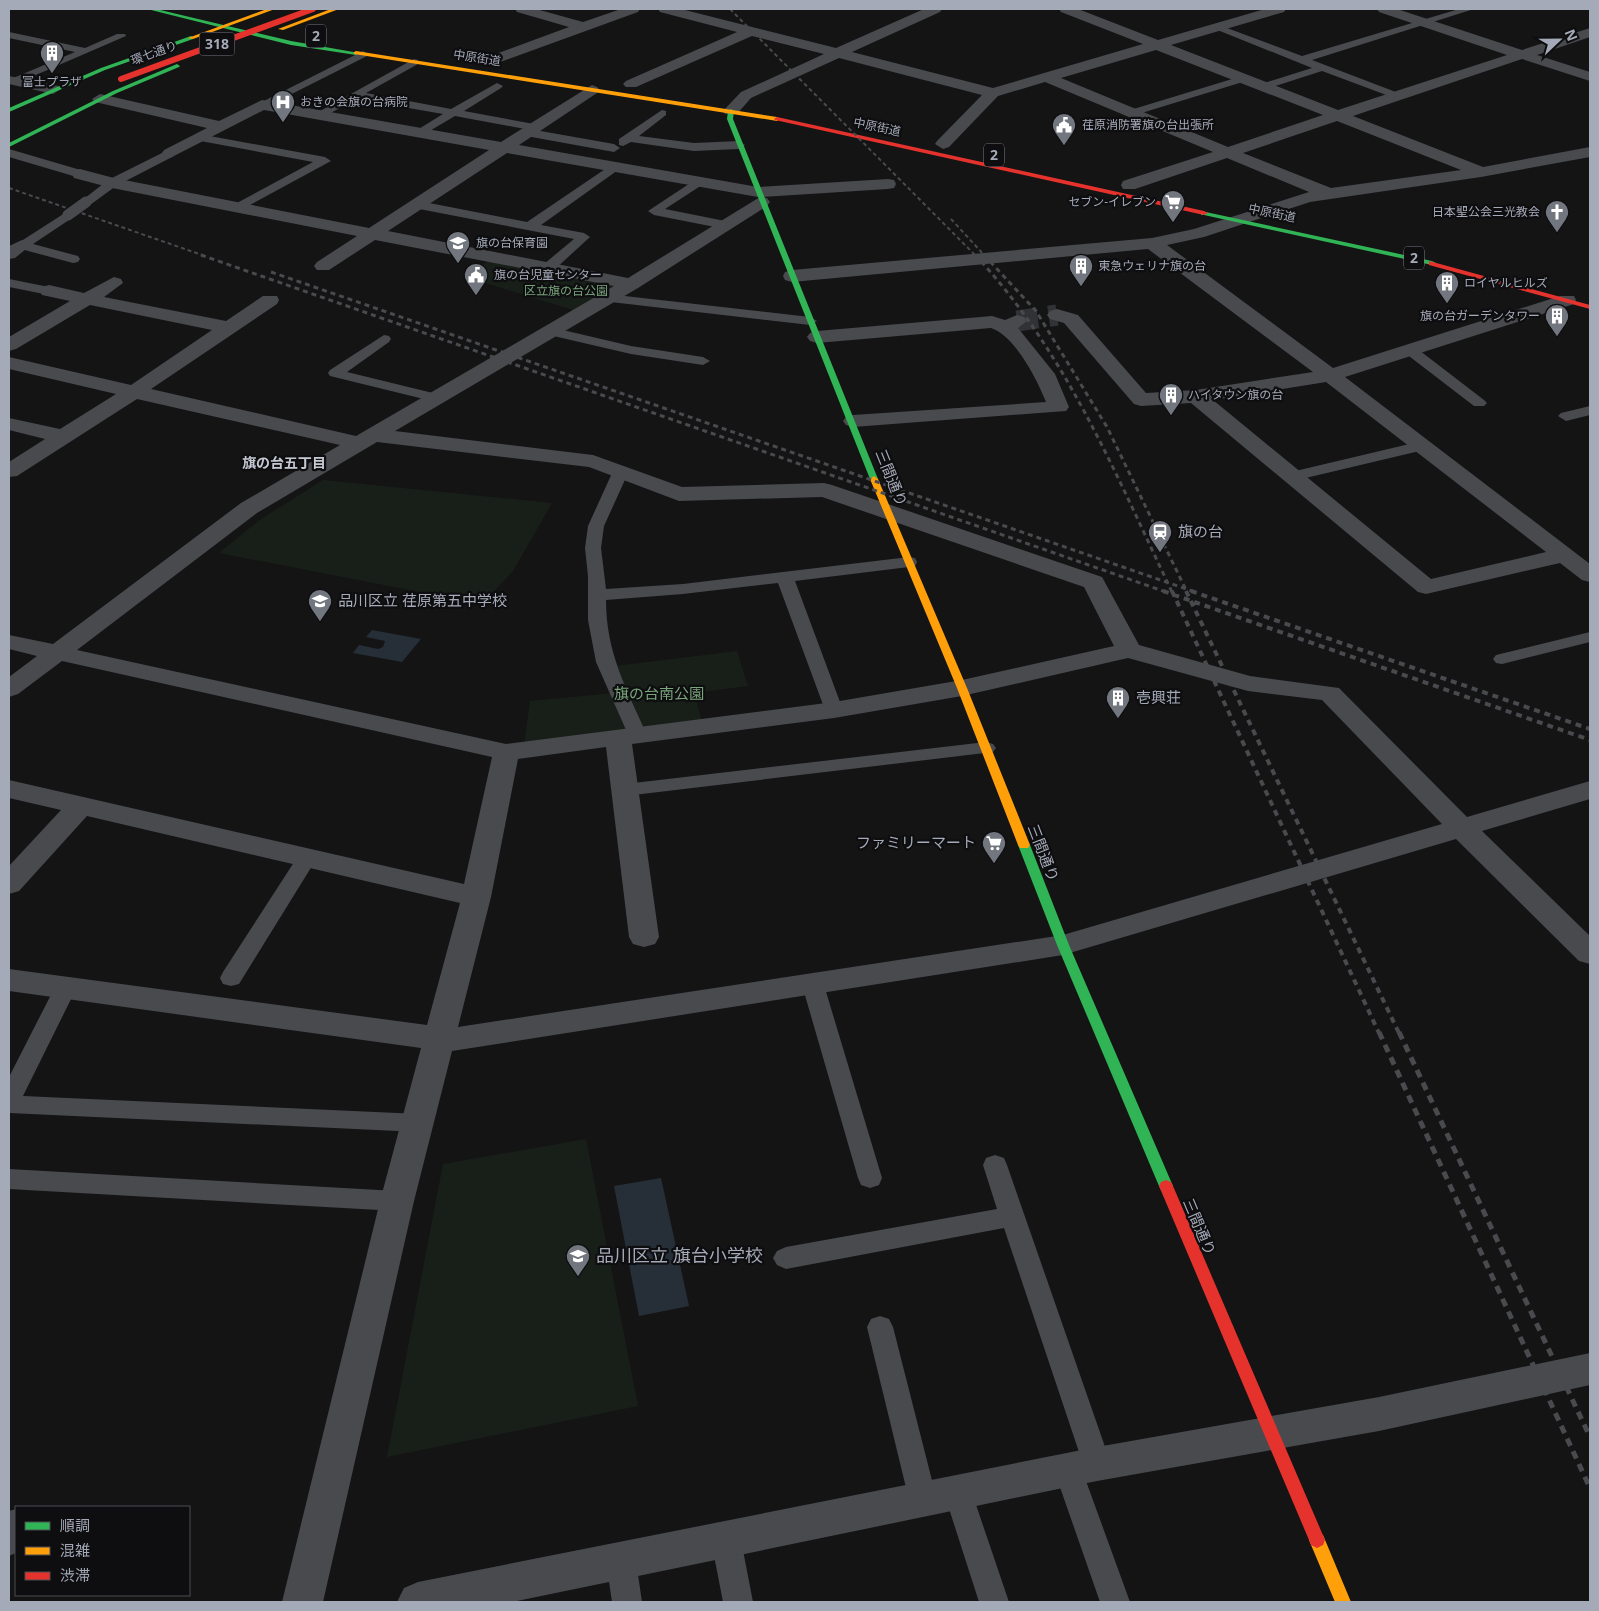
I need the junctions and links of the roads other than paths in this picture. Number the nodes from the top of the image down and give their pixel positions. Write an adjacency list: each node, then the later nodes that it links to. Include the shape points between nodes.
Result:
1 (150, 9): 17 (main road, 中原街道 / 2)
2 (199, 9): 15 (main road, 中原街道 / 2)
3 (272, 9): 15 (main road)
4 (290, 9): 57 (main road, 環七通り / 318, via 106,76)
5 (313, 9): 51 (main road, 環七通り / 318, bridge, via 120,79)
6 (336, 9): 20 (main road)
7 (522, 9): 18 (street)
8 (633, 9): 18 (street)
9 (665, 9): 21 (street)
10 (935, 9): 28 (street)
11 (1066, 9): 26 (street)
12 (1384, 9): 16 (street)
13 (1469, 9): 16 (lane)
14 (1269, 10): 19 (street)
15 (242, 19): 17 (main road); 20 (main road, 中原街道 / 2)
16 (1426, 22): 30 (street); 31 (lane)
17 (223, 26): 24 (main road, 中原街道 / 2); 42 (main road)
18 (584, 27): 33 (street)
19 (1215, 27): 26 (street); 31 (lane)
20 (282, 28): 24 (main road); 33 (main road, 中原街道 / 2)
21 (750, 31): 28 (street); 39 (street)
22 (1590, 32): 30 (street)
23 (9, 35): 27 (lane)
24 (262, 35): 29 (main road, 中原街道 / 2); 47 (main road, via 158,73)
25 (121, 36): 27 (lane)
26 (1156, 45): 35 (street); 37 (street)
27 (86, 51): 38 (lane)
28 (838, 53): 44 (street); 49 (street, via 746,95)
29 (363, 54): 32 (main road, 中原街道 / 2); 48 (lane)
30 (1522, 54): 36 (street); 46 (street)
31 (1301, 60): 34 (lane)
32 (414, 62): 43 (main road, 中原街道 / 2); 45 (lane)
33 (487, 62): 39 (main road, 中原街道 / 2)
34 (1322, 68): 41 (lane); 46 (lane)
35 (1045, 77): 44 (street); 54 (street)
36 (1590, 77)
37 (1242, 79): 41 (street); 54 (lane)
38 (12, 81): 42 (street)
39 (631, 84): 49 (main road, 中原街道 / 2)
40 (498, 86): 52 (lane)
41 (1262, 87): 56 (street)
42 (53, 89): 50 (main road)
43 (592, 90): 49 (main road, 中原街道 / 2); 60 (street)
44 (993, 93): 65 (street)
45 (356, 95): 52 (lane); 55 (lane)
46 (1397, 96): 56 (street)
47 (100, 99): 59 (street); 66 (main road)
48 (262, 105): 55 (street); 59 (street)
49 (735, 106): 65 (main road, 中原街道 / 2, via 809,114); 67 (main road, 三間通り, via 730,119); 87 (main road, 中原街道 / 2)
50 (9, 110)
51 (52, 110)
52 (454, 112): 60 (lane); 61 (lane)
53 (662, 113): 64 (lane)
54 (1131, 113): 70 (street)
55 (319, 115): 61 (street)
56 (1335, 116): 70 (street); 76 (street)
57 (9, 120)
58 (26, 123): 62 (main road)
59 (221, 126): 63 (street)
60 (530, 130): 68 (street); 69 (lane)
61 (421, 132): 68 (street)
62 (9, 133)
63 (199, 138): 73 (street); 85 (lane, via 325,161)
64 (630, 138): 67 (lane, via 694,147); 69 (lane)
65 (943, 144): 81 (main road, 中原街道 / 2)
66 (9, 145)
67 (739, 145): 83 (main road, 三間通り)
68 (504, 146): 74 (street); 84 (street)
69 (614, 148): 74 (lane)
70 (1226, 152): 81 (street); 82 (street)
71 (1590, 152): 76 (street)
72 (9, 153): 77 (lane)
73 (170, 153): 79 (lane)
74 (594, 164): 75 (street)
75 (614, 167): 78 (street); 89 (lane)
76 (1481, 172): 82 (street)
77 (80, 174): 79 (street)
78 (698, 182): 83 (street); 88 (lane, via 654,211)
79 (112, 183): 85 (street); 92 (lane, bridge)
80 (888, 184): 83 (street)
81 (1129, 185): 86 (main road, 中原街道 / 2)
82 (1327, 193): 86 (street)
83 (760, 197): 88 (street); 97 (main road, 三間通り)
84 (414, 204): 89 (lane); 90 (street)
85 (239, 208): 90 (street)
86 (1258, 213): 87 (street); 93 (main road, 中原街道 / 2)
87 (1235, 219): 91 (street, via 1198,233); 105 (main road, 中原街道 / 2, via 1460,269)
88 (725, 225): 100 (street)
89 (529, 227): 96 (lane, via 584,237)
90 (371, 233): 95 (street); 96 (street)
91 (1152, 243): 97 (street); 116 (street)
92 (14, 249): 94 (lane)
93 (1449, 255)
94 (73, 259)
95 (323, 266)
96 (549, 267): 100 (street)
97 (792, 276): 109 (main road, 三間通り)
98 (9, 283): 101 (lane)
99 (114, 283): 102 (street)
100 (631, 284): 103 (street)
101 (49, 291): 102 (street)
102 (88, 298): 108 (street); 112 (street)
103 (607, 298): 109 (lane); 110 (street)
104 (270, 300): 108 (street)
105 (1567, 300): 106 (main road, 中原街道 / 2); 113 (street)
106 (1590, 307)
107 (1057, 315): 118 (street, via 1071,319 1141,400)
108 (226, 327): 117 (street)
109 (814, 329): 123 (main road, 三間通り); 123 (street, via 992,322 1012,324 1045,374 1059,407)
110 (550, 331): 114 (lane, via 631,350); 119 (street)
111 (384, 339): 119 (lane, via 335,373)
112 (9, 345)
113 (1410, 350): 116 (street); 120 (lane)
114 (703, 361)
115 (9, 363): 117 (street)
116 (1330, 375): 118 (street); 127 (street)
117 (135, 391): 125 (street); 126 (street)
118 (1196, 396): 130 (street)
119 (436, 398): 126 (street)
120 (1479, 403)
121 (1590, 410): 122 (lane)
122 (1566, 416)
123 (853, 421): 131 (main road, 三間通り)
124 (9, 424): 125 (street)
125 (65, 437): 128 (street)
126 (366, 439): 129 (street, via 593,461); 140 (street, via 249,508)
127 (1422, 446): 130 (lane); 132 (street)
128 (9, 471)
129 (621, 471): 131 (street, via 678,494 824,490); 136 (lane, via 596,526 593,548)
130 (1293, 476): 132 (street, via 1426,587)
131 (888, 512): 133 (main road, 三間通り); 139 (street, via 1094,582)
132 (1564, 555): 134 (street)
133 (909, 562): 135 (lane); 142 (main road, 三間通り)
134 (1590, 575)
135 (785, 577): 136 (lane); 144 (lane)
136 (598, 595): 145 (lane, via 597,620 604,662)
137 (1590, 637): 141 (lane)
138 (9, 642): 140 (street)
139 (1129, 650): 142 (street); 152 (street, via 1248,683 1330,693)
140 (58, 653): 143 (street); 147 (street)
141 (1502, 659)
142 (962, 688): 144 (street); 146 (main road, 三間通り)
143 (9, 689)
144 (834, 710): 145 (street)
145 (628, 736): 147 (street); 149 (street)
146 (986, 748): 149 (lane); 157 (main road, 三間通り)
147 (506, 752): 155 (street)
148 (9, 788): 151 (street)
149 (625, 790): 156 (street)
150 (1590, 790): 152 (street)
151 (81, 805): 153 (street); 154 (street)
152 (1462, 828): 157 (street); 158 (street)
153 (307, 858): 155 (street); 159 (lane)
154 (13, 875)
155 (476, 897): 163 (street)
156 (644, 937)
157 (1063, 945): 161 (street); 175 (main road, 三間通り)
158 (1590, 954)
159 (232, 978)
160 (9, 980): 162 (street)
161 (813, 985): 163 (street, via 450,1040); 168 (lane)
162 (66, 987): 163 (street); 164 (lane)
163 (438, 1038): 166 (street)
164 (9, 1100)
165 (9, 1104): 166 (lane)
166 (419, 1123): 170 (street)
167 (995, 1165): 171 (lane)
168 (870, 1178)
169 (9, 1179): 170 (lane)
170 (397, 1201): 182 (street)
171 (1013, 1216): 172 (lane); 176 (lane)
172 (786, 1258)
173 (880, 1326): 177 (lane)
174 (1590, 1369): 175 (street, via 1379,1414)
175 (1270, 1433): 176 (street); 188 (main road, 三間通り)
176 (1082, 1467): 177 (street); 187 (lane)
177 (940, 1497): 179 (street); 186 (lane)
178 (15, 1525): 180 (lane)
179 (726, 1540): 181 (street); 185 (lane)
180 (9, 1542)
181 (621, 1561): 183 (street); 184 (lane)
182 (302, 1602)
183 (418, 1602)
184 (627, 1602)
185 (738, 1602)
186 (994, 1602)
187 (1115, 1602)
188 (1343, 1602)

